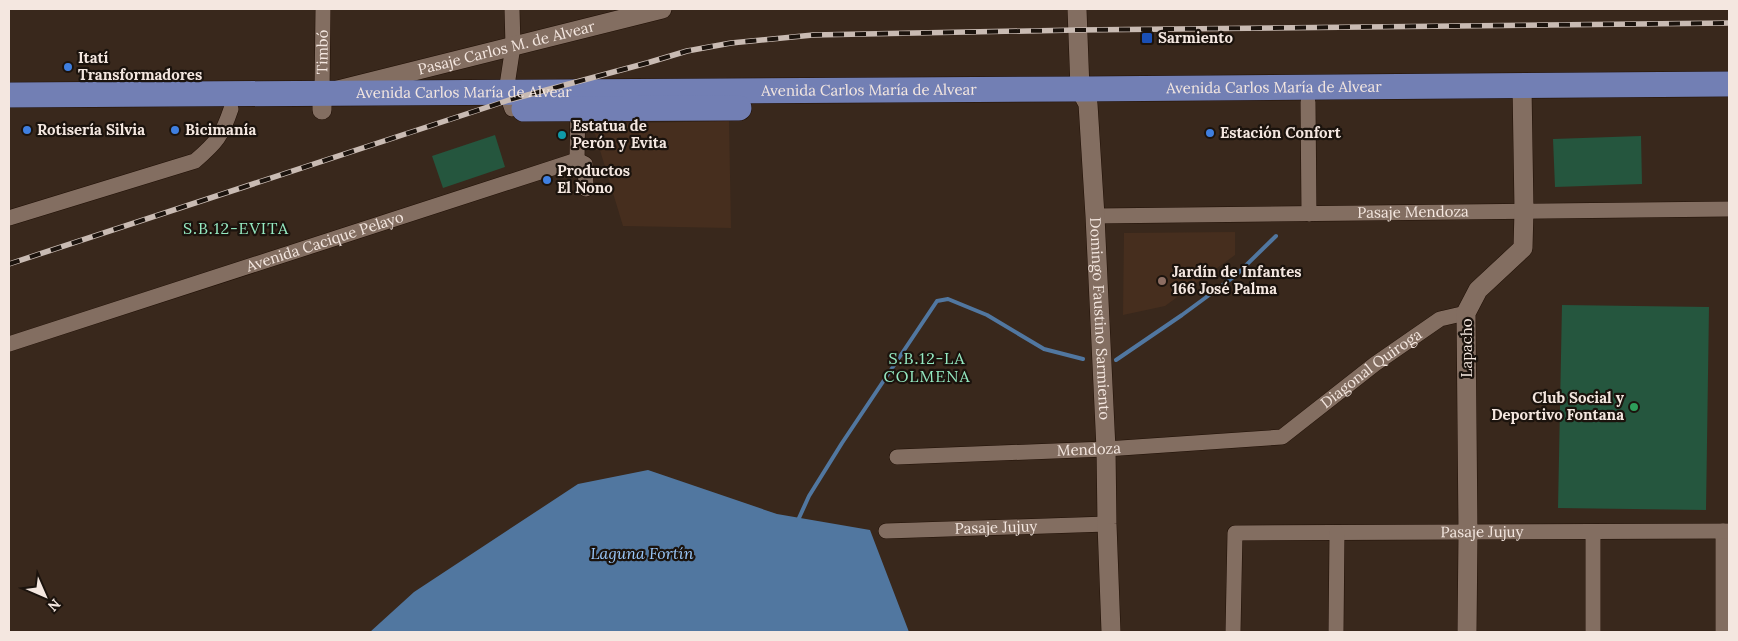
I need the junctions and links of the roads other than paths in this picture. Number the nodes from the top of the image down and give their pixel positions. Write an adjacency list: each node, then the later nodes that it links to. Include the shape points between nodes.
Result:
1 (323, 9): 13 (street, Timbó)
2 (512, 9): 5 (street)
3 (662, 9): 5 (street, Pasaje Carlos M. de Alvear)
4 (1077, 9): 9 (street, Domingo Faustino Sarmiento)
5 (513, 46): 11 (street); 13 (street, Pasaje Carlos M. de Alvear)
6 (1729, 84): 7 (main road, Avenida Carlos María de Alvear)
7 (1522, 94): 9 (main road, Avenida Carlos María de Alvear); 10 (main road, Avenida Carlos María de Alvear); 14 (main road, Avenida Carlos María de Alvear); 20 (street, Lapacho)
8 (9, 95): 13 (main road, Avenida Carlos María de Alvear)
9 (1084, 97): 12 (main road, Avenida Carlos María de Alvear); 14 (main road, Avenida Carlos María de Alvear); 22 (street, Domingo Faustino Sarmiento)
10 (1729, 99)
11 (509, 100): 12 (main road, Avenida Carlos María de Alvear); 13 (main road, Avenida Carlos María de Alvear)
12 (578, 100): 17 (street)
13 (322, 102): 15 (main road, Avenida Carlos María de Alvear)
14 (1308, 102): 21 (street)
15 (231, 109): 16 (main road, Avenida Carlos María de Alvear); 23 (street, via 223,131 195,161)
16 (9, 110)
17 (577, 160): 18 (street, via 585,164); 25 (street, Avenida Cacique Pelayo)
18 (586, 189)
19 (1729, 209): 20 (street, Pasaje Mendoza)
20 (1524, 210): 21 (street, Pasaje Mendoza); 24 (street, Lapacho, via 1523,248 1478,290)
21 (1309, 214): 22 (street, Pasaje Mendoza)
22 (1095, 216): 27 (street, Domingo Faustino Sarmiento)
23 (9, 218)
24 (1466, 313): 26 (street, Diagonal Quiroga, via 1440,319 1375,364); 34 (street, Lapacho)
25 (9, 344)
26 (1282, 437): 27 (street, Mendoza)
27 (1106, 449): 28 (street, Mendoza); 29 (street, Domingo Faustino Sarmiento)
28 (897, 457)
29 (1107, 524): 30 (street, Pasaje Jujuy); 35 (street, Domingo Faustino Sarmiento)
30 (886, 531)
31 (1726, 531): 33 (street, Pasaje Jujuy); 40 (street)
32 (1338, 532): 34 (street, Pasaje Jujuy); 36 (street, Pasaje Jujuy, via 1235,533); 37 (street)
33 (1593, 532): 34 (street, Pasaje Jujuy); 39 (street)
34 (1468, 533): 38 (street, Lapacho)
35 (1111, 632)
36 (1233, 632)
37 (1336, 632)
38 (1467, 632)
39 (1593, 632)
40 (1723, 632)

